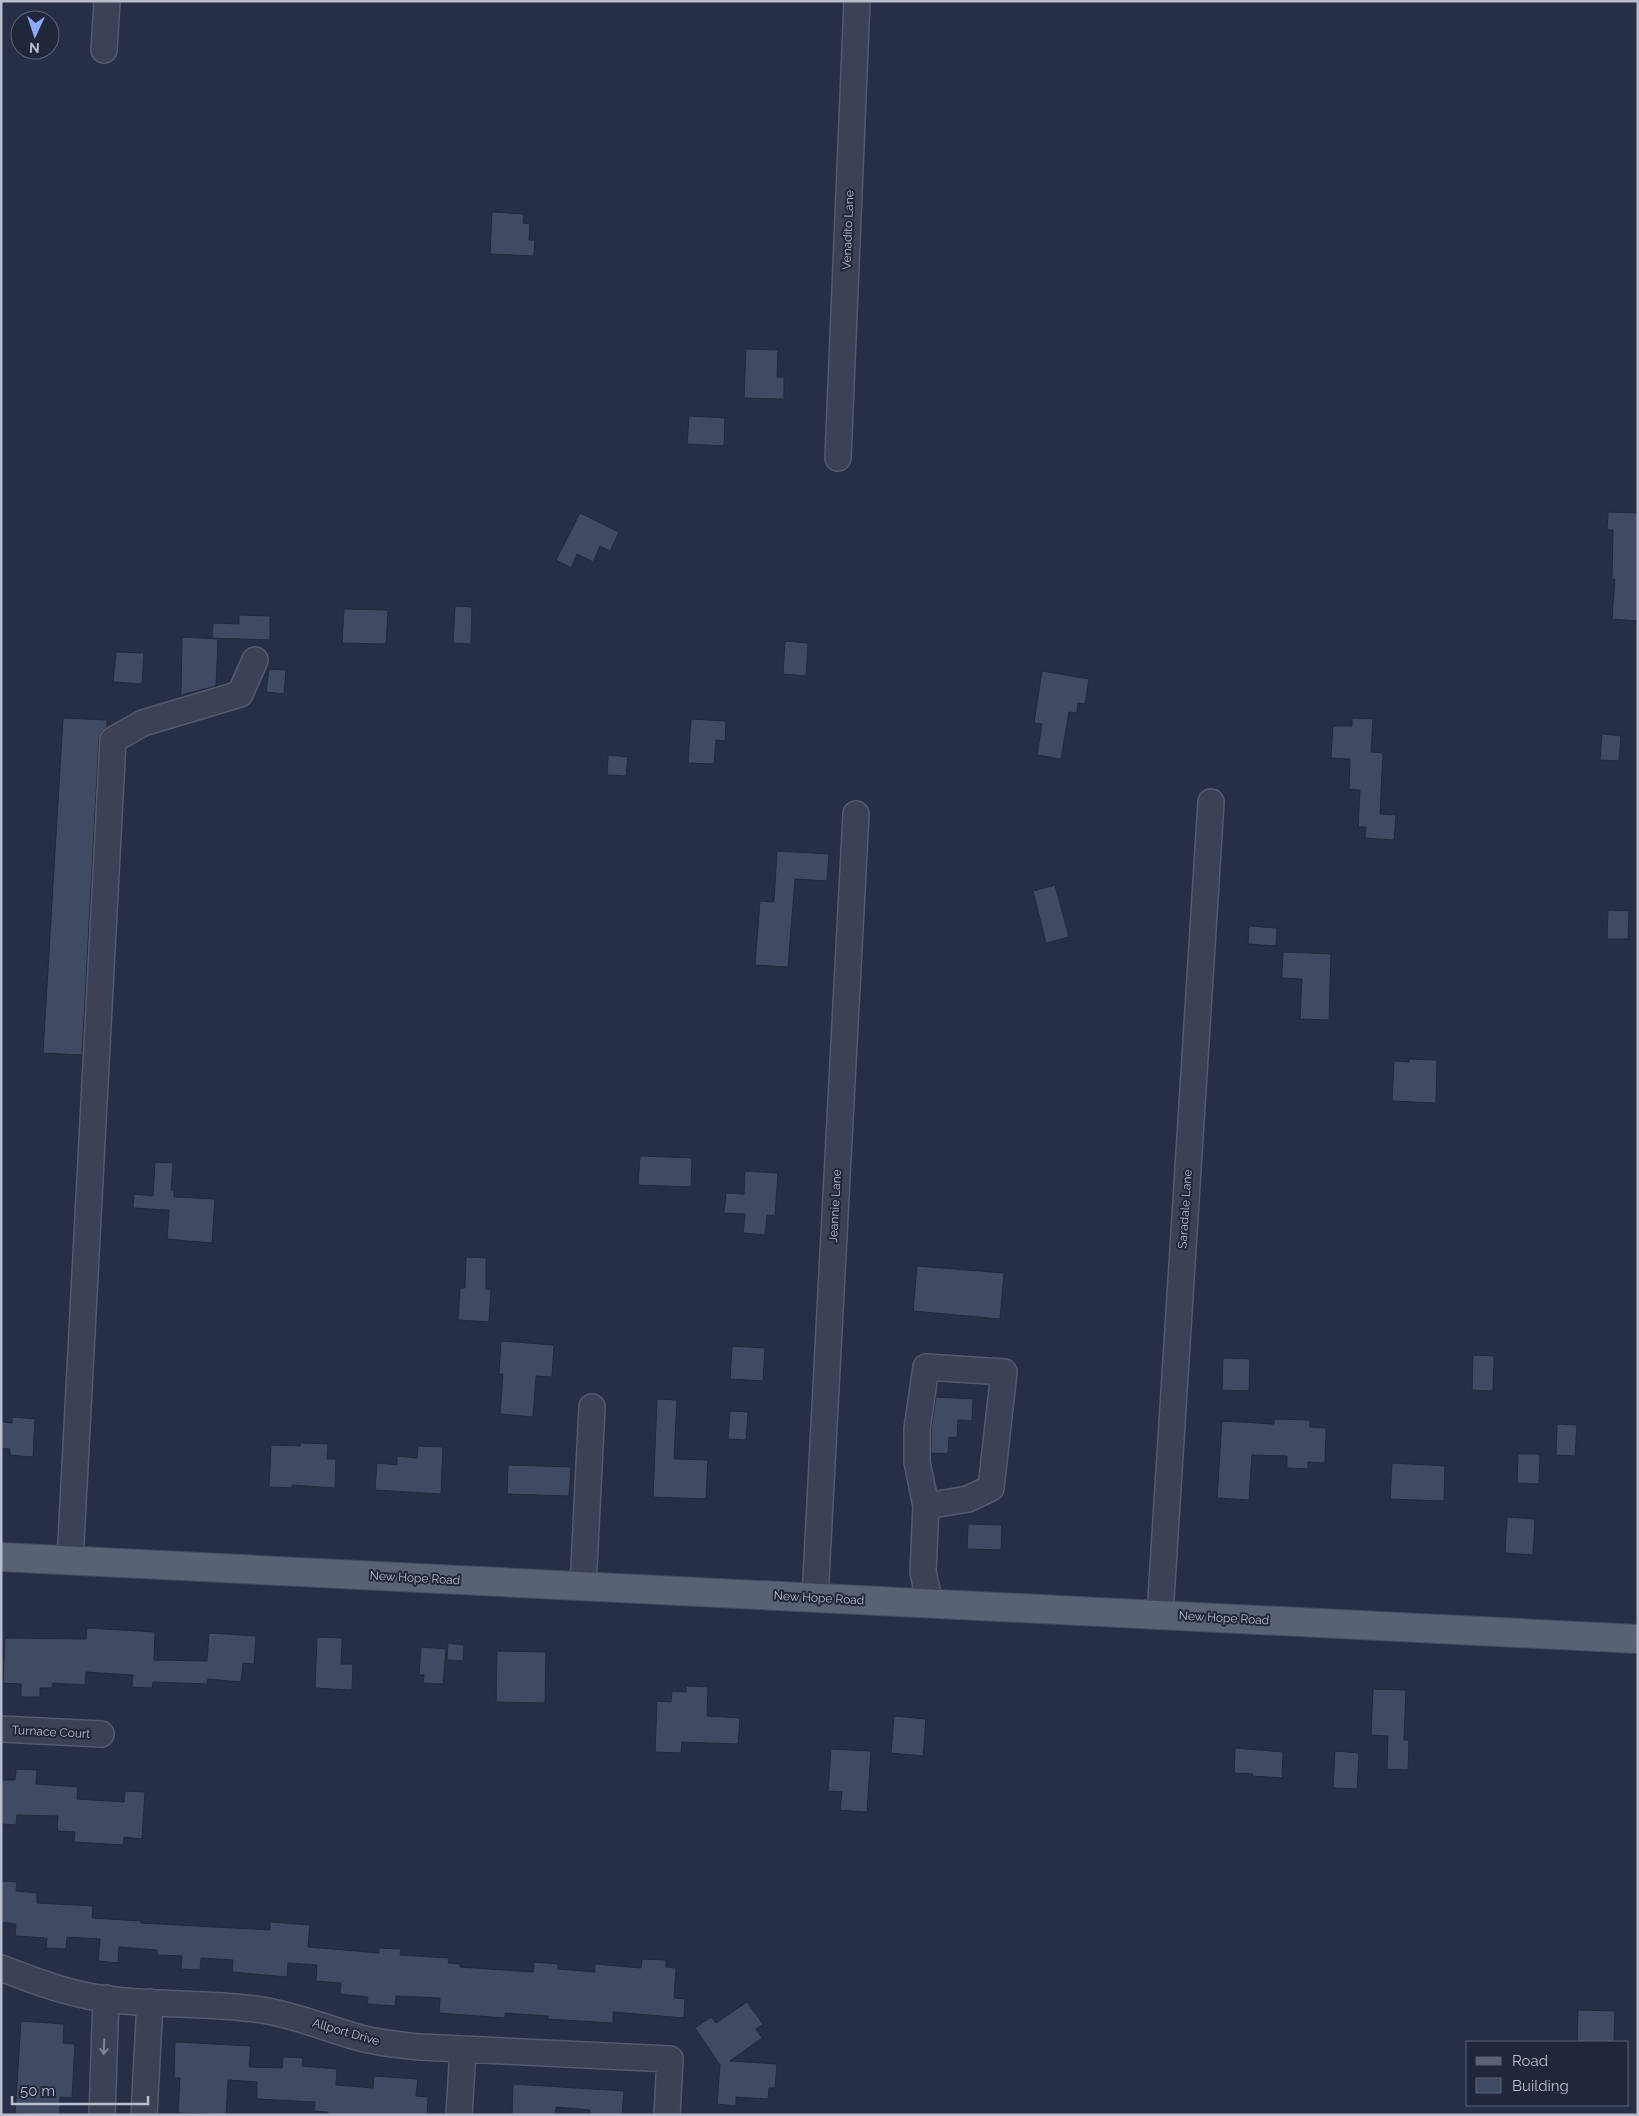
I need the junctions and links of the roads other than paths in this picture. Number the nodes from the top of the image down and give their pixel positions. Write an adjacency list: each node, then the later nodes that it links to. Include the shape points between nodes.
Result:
1 (107, 1): 3 (street)
2 (857, 1): 4 (street, Venadito Lane)
3 (104, 50)
4 (838, 458)
5 (255, 660): 11 (street, via 240,694 143,722 113,740)
6 (1211, 802): 15 (street, Saradale Lane)
7 (856, 814): 13 (street, Jeannie Lane)
8 (592, 1407): 12 (street)
9 (926, 1506): 9 (street, via 917,1462 917,1429 926,1367 1004,1372 991,1488 968,1499); 14 (street, via 923,1572)
10 (1, 1557): 11 (main road, New Hope Road)
11 (70, 1561): 12 (main road, New Hope Road)
12 (583, 1586): 13 (main road, New Hope Road)
13 (815, 1598): 14 (main road, New Hope Road)
14 (930, 1604): 15 (main road, New Hope Road)
15 (1160, 1615): 16 (main road, New Hope Road)
16 (1638, 1639)
17 (1, 1729): 18 (street, Turnace Court)
18 (101, 1734)
19 (1, 1968): 20 (street, Allport Drive, via 56,1989)
20 (106, 1998): 21 (street, Allport Drive); 23 (street, one-way to 23)
21 (150, 2002): 22 (street, Allport Drive, via 279,2012 387,2044); 24 (street)
22 (463, 2049): 25 (street); 26 (street, Allport Drive, via 670,2060)
23 (102, 2115)
24 (144, 2115)
25 (459, 2115)
26 (667, 2115)

